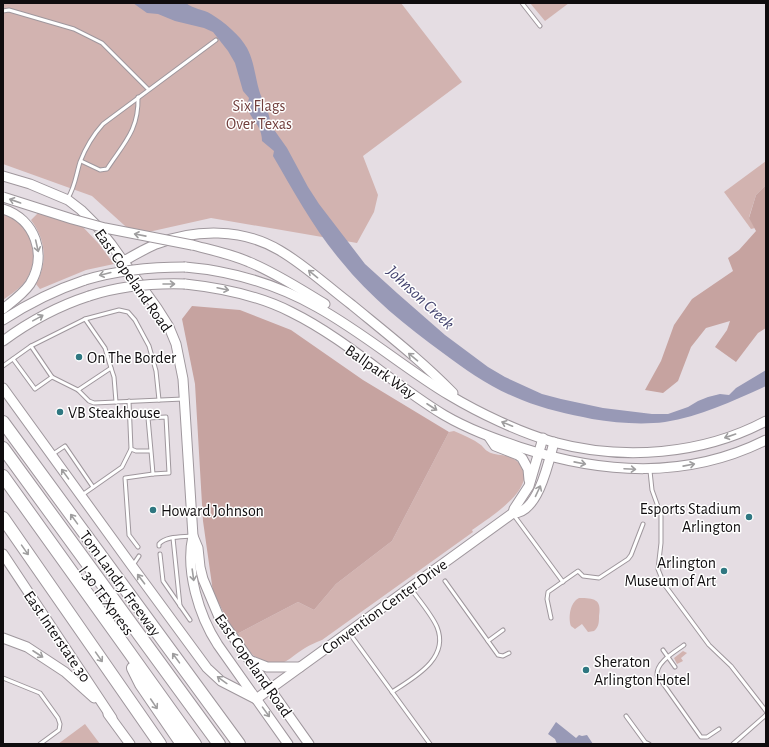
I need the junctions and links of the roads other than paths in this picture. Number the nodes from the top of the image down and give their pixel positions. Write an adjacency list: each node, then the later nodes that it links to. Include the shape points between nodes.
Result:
1 (522, 3): 3 (lane)
2 (3, 11): 5 (lane, via 9,10 74,29 102,43)
3 (540, 26)
4 (216, 40): 5 (lane)
5 (148, 89): 6 (lane)
6 (138, 97): 7 (lane, via 100,128); 7 (lane, via 133,129 107,169 100,170)
7 (81, 161): 10 (lane, via 74,189)
8 (3, 176): 10 (main road, East Copeland Road)
9 (3, 197): 17 (main road, one-way to 9, bridge, via 340,315 279,277 237,257 192,245 105,228)
10 (68, 200): 12 (main road, East Copeland Road, via 82,210)
11 (3, 208): 13 (main road, one-way to 13, via 21,218 30,228 38,254 37,266 30,284 20,296)
12 (124, 261): 25 (main road, East Copeland Road, via 164,318 172,335 182,368); 29 (main road, one-way to 12, via 438,377 367,317 295,260 263,242 230,234 187,235 156,244)
13 (3, 309)
14 (85, 319): 18 (lane); 21 (lane, via 105,348); 26 (lane, via 119,310 128,312 149,346 156,371)
15 (3, 320): 17 (main road, Ballpark Way, one-way to 15, bridge, via 318,307 278,288 232,274 185,267 129,269 85,280 48,294)
16 (4, 340): 32 (main road, Ballpark Way, one-way to 32, bridge, via 48,312 70,302 114,289 184,284 230,290 290,311 330,335 444,415)
17 (374, 344): 29 (main road, Ballpark Way)
18 (31, 346): 19 (lane); 22 (lane)
19 (13, 359): 20 (lane); 22 (lane, via 35,389)
20 (3, 366)
21 (111, 368): 24 (lane); 28 (lane)
22 (52, 377): 24 (lane)
23 (3, 388): 41 (main road)
24 (78, 390): 28 (lane, via 94,403)
25 (184, 399): 26 (lane); 53 (main road, East Copeland Road)
26 (159, 400): 27 (lane)
27 (129, 401): 28 (lane); 37 (lane)
28 (116, 402)
29 (462, 403): 33 (main road, Ballpark Way, one-way to 29)
30 (766, 421): 39 (main road, Ballpark Way, one-way to 39, via 717,441)
31 (3, 422): 95 (highway, Tom Landry Freeway, one-way to 31)
32 (489, 437): 40 (main road, Ballpark Way); 47 (main road, via 495,446 522,458 529,474)
33 (543, 438): 35 (main road, Ballpark Way); 40 (main road, Convention Center Drive)
34 (766, 440): 44 (main road, Ballpark Way, one-way to 34, via 678,467 719,458)
35 (554, 442): 39 (main road, Ballpark Way, via 604,451); 42 (main road, Convention Center Drive)
36 (3, 448): 94 (highway)
37 (131, 449): 38 (lane, via 136,452); 48 (lane, via 122,467)
38 (151, 451): 45 (lane); 45 (lane, via 148,418 166,417 169,473)
39 (650, 452): 44 (main road)
40 (539, 453): 42 (main road, Ballpark Way); 47 (main road, Convention Center Drive)
41 (51, 455): 48 (lane, via 65,446); 49 (main road, one-way to 41)
42 (550, 456): 44 (main road, Ballpark Way, one-way to 44, via 610,468); 50 (main road, Convention Center Drive, one-way to 42, via 524,510 536,496)
43 (3, 457): 93 (highway, I 30 TEXpress)
44 (650, 469): 83 (lane, via 652,490 661,515 658,568 664,584 709,645 731,666)
45 (153, 474): 56 (lane, via 125,478 129,535)
46 (3, 476): 67 (highway, I 30 TEXpress)
47 (529, 486): 50 (main road, Convention Center Drive)
48 (93, 487): 49 (lane)
49 (81, 496): 60 (main road)
50 (513, 513): 62 (lane); 63 (main road, Convention Center Drive)
51 (3, 518): 90 (highway, one-way to 90)
52 (643, 524): 62 (lane, via 628,559 599,578 584,576 578,571)
53 (193, 536): 54 (lane); 76 (main road, East Copeland Road, via 198,548 200,568 216,610); 82 (main road, East Copeland Road, one-way to 82, via 190,548 192,573 201,610 215,642)
54 (173, 538): 55 (lane, via 161,541); 64 (lane)
55 (159, 546)
56 (138, 548)
57 (3, 554): 86 (main road, East Interstate 30)
58 (160, 554): 64 (lane, via 163,581)
59 (138, 556): 60 (lane)
60 (132, 566): 82 (main road, one-way to 60, via 221,681 207,668)
61 (445, 581): 71 (lane)
62 (563, 582): 65 (lane, via 547,594)
63 (410, 588): 69 (main road, Convention Center Drive); 81 (lane, via 436,626 439,634 438,646 434,658 425,668)
64 (180, 606): 66 (lane)
65 (551, 618)
66 (190, 620)
67 (107, 622): 91 (highway, one-way to 91, via 141,684); 92 (highway, I 30 TEXpress)
68 (503, 630): 71 (lane)
69 (348, 632): 77 (main road, Convention Center Drive); 81 (lane)
70 (3, 638): 86 (main road, one-way to 86, via 27,647 65,672)
71 (488, 641): 74 (lane, via 498,655)
72 (684, 645): 75 (lane)
73 (663, 650): 75 (lane)
74 (508, 653)
75 (668, 657): 78 (lane); 87 (lane, via 656,672 658,677 701,737 709,736)
76 (249, 660): 77 (main road, via 267,667); 80 (main road, East Copeland Road)
77 (300, 667): 80 (main road, Convention Center Drive)
78 (674, 667)
79 (3, 678): 88 (lane, via 40,693 58,718 59,730)
80 (269, 689): 82 (main road, Convention Center Drive); 97 (main road, East Copeland Road)
81 (392, 692): 98 (lane)
82 (256, 699): 96 (main road, East Copeland Road, one-way to 96)
83 (766, 711)
84 (766, 715): 100 (lane)
85 (626, 716): 99 (lane)
86 (112, 718): 89 (main road)
87 (719, 729)
88 (40, 744)
89 (130, 744)
90 (160, 744)
91 (182, 744)
92 (195, 744)
93 (211, 744)
94 (220, 744)
95 (239, 744)
96 (288, 744)
97 (309, 744)
98 (430, 744)
99 (649, 744)
100 (733, 744)

